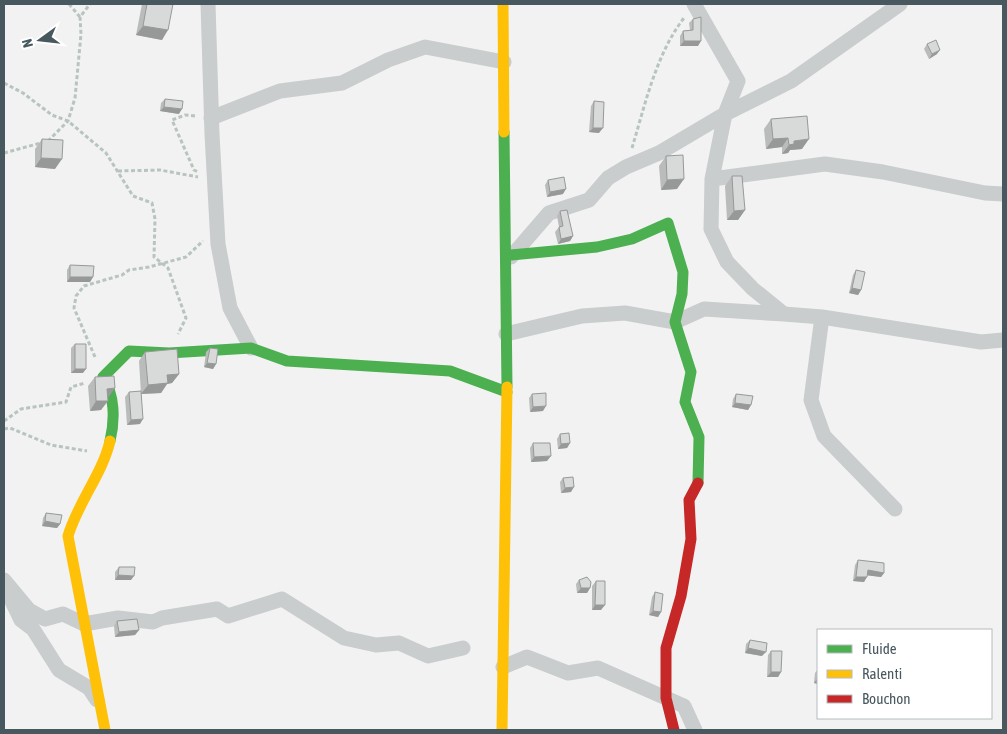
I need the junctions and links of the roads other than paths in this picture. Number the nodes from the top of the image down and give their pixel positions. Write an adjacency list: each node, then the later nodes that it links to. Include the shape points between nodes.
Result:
1 (208, 4): 7 (street)
2 (504, 4): 5 (main road)
3 (900, 4): 6 (street, via 791,82)
4 (694, 5): 6 (street, via 738,82)
5 (504, 62): 7 (street, via 425,47 388,60 342,83 280,91); 11 (main road)
6 (725, 114): 8 (street); 10 (street, via 659,153 608,178 589,200 549,213)
7 (211, 118): 17 (street, via 218,232 230,308)
8 (712, 180): 9 (street, via 825,164); 12 (street, via 711,230 727,262)
9 (1003, 194)
10 (511, 255): 11 (street); 14 (main road, via 632,239 668,223 683,272)
11 (507, 278): 15 (main road)
12 (784, 314): 13 (street); 14 (street, via 704,309)
13 (822, 317): 16 (street, via 981,342); 19 (street, via 811,400 824,436)
14 (675, 322): 15 (street, via 625,313 582,316); 24 (main road, via 691,372 685,402 699,437 699,481 689,500 691,539 681,596 666,648)
15 (506, 334): 18 (main road)
16 (1003, 340)
17 (251, 348): 18 (main road, via 287,362 450,370); 21 (main road, via 169,353 129,351 103,377 112,397 113,426 107,455 71,521 68,536)
18 (507, 392): 23 (main road)
19 (895, 509)
20 (4, 581): 21 (street, via 29,610 45,619 63,614); 25 (street, via 21,620 33,629 59,670 89,688)
21 (84, 624): 22 (street, via 118,618 152,622 217,609 228,616 282,599 344,638 376,645 399,643 428,656); 25 (main road)
22 (463, 648)
23 (503, 668): 24 (street, via 527,657 568,674 598,668); 27 (main road)
24 (666, 698): 28 (main road); 29 (street, via 684,706)
25 (97, 700): 26 (main road)
26 (105, 730)
27 (502, 730)
28 (674, 730)
29 (695, 730)

